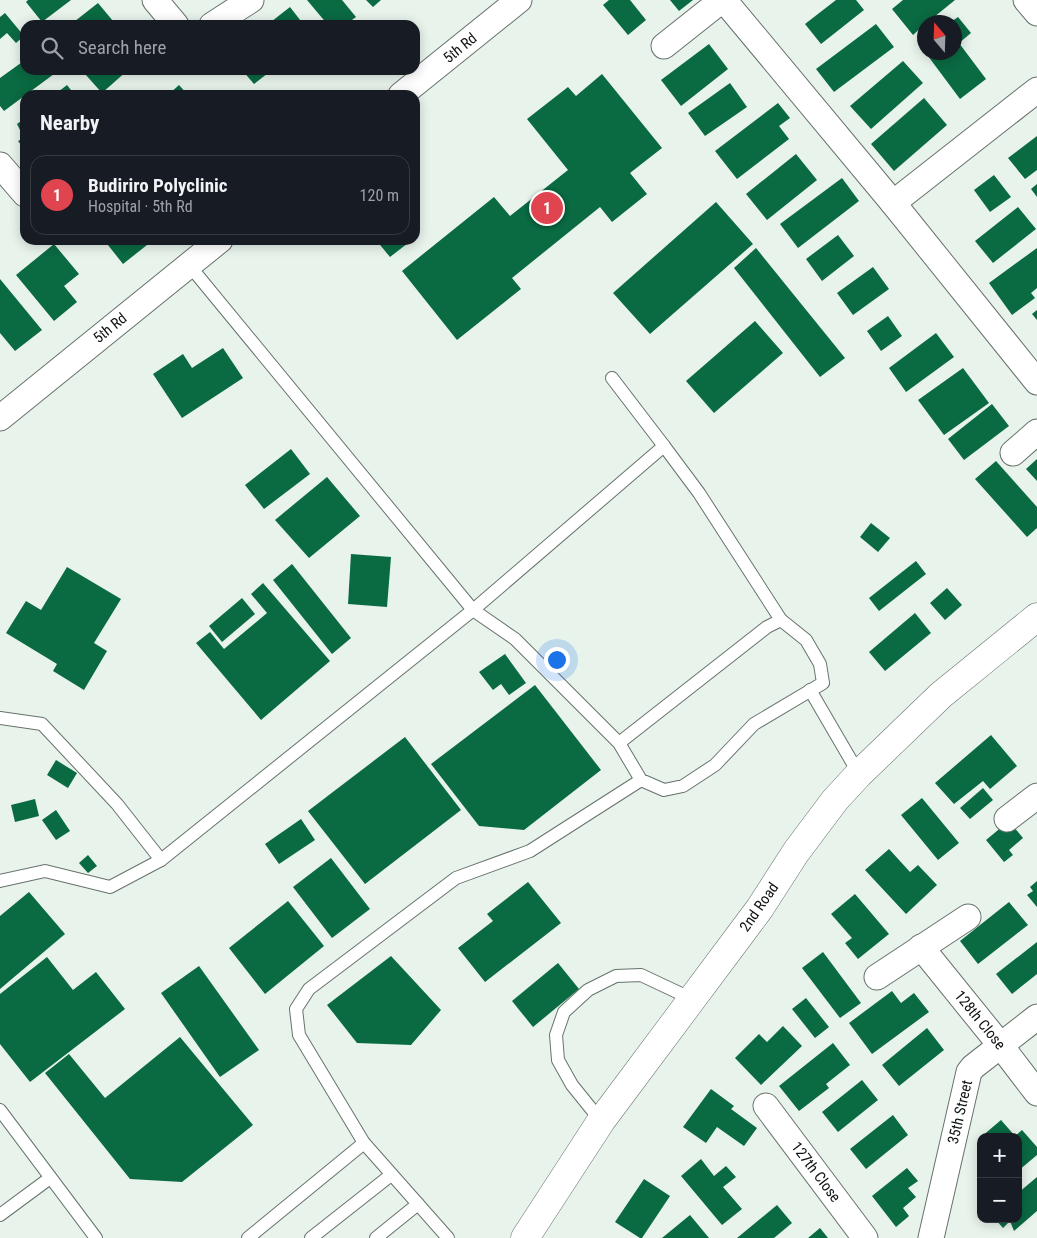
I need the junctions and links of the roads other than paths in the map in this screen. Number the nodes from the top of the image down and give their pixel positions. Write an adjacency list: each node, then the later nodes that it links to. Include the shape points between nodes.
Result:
1 (155, 0): 7 (street)
2 (251, 0): 8 (street)
3 (519, 0): 10 (street, 5th Rd)
4 (723, 0): 9 (street); 14 (street)
5 (1026, 0): 6 (street)
6 (1037, 13)
7 (172, 20)
8 (220, 20)
9 (664, 46)
10 (407, 90)
11 (1037, 90): 14 (street)
12 (0, 165): 13 (street)
13 (20, 188)
14 (893, 203): 18 (street)
15 (214, 245): 16 (street, 5th Rd)
16 (190, 264): 19 (street, 5th Rd); 23 (lane)
17 (612, 378): 21 (lane)
18 (1037, 382)
19 (0, 418)
20 (1037, 432): 22 (street)
21 (664, 446): 23 (lane); 25 (lane)
22 (1013, 453)
23 (474, 610): 28 (lane, via 515,639); 33 (lane)
24 (1037, 616): 29 (street, 2nd Road, via 941,695)
25 (781, 620): 26 (lane, via 806,640 820,664 823,683); 28 (lane, via 766,627)
26 (810, 690): 29 (lane); 30 (lane, via 754,724 715,765 683,786 664,790)
27 (0, 718): 33 (lane, via 42,724 118,804)
28 (619, 743): 30 (lane)
29 (859, 774): 38 (street, 2nd Road, via 796,852 760,908)
30 (641, 780): 45 (lane, via 530,851 456,878 309,989 296,1009 300,1035)
31 (1037, 796): 32 (street)
32 (1007, 819)
33 (162, 860): 34 (lane, via 110,887 46,871)
34 (0, 881)
35 (968, 917): 36 (street)
36 (921, 948): 37 (street); 40 (street, 128th Close)
37 (877, 977)
38 (692, 999): 44 (street, 2nd Road); 44 (lane, via 641,974 616,976 588,990 564,1012 556,1035 558,1060 572,1085)
39 (1037, 1017): 40 (street, 35th Street)
40 (1001, 1046): 41 (street, 128th Close); 57 (street, 35th Street, via 969,1072)
41 (1037, 1094)
42 (766, 1106): 56 (street, 127th Close)
43 (0, 1110): 47 (lane)
44 (601, 1121): 55 (street, 2nd Road)
45 (364, 1143): 46 (lane); 51 (lane)
46 (391, 1175): 48 (lane); 52 (lane)
47 (50, 1178): 49 (lane); 50 (lane)
48 (418, 1204): 53 (lane); 54 (lane)
49 (0, 1215)
50 (96, 1238)
51 (248, 1238)
52 (311, 1238)
53 (376, 1238)
54 (448, 1238)
55 (525, 1238)
56 (866, 1238)
57 (931, 1238)

